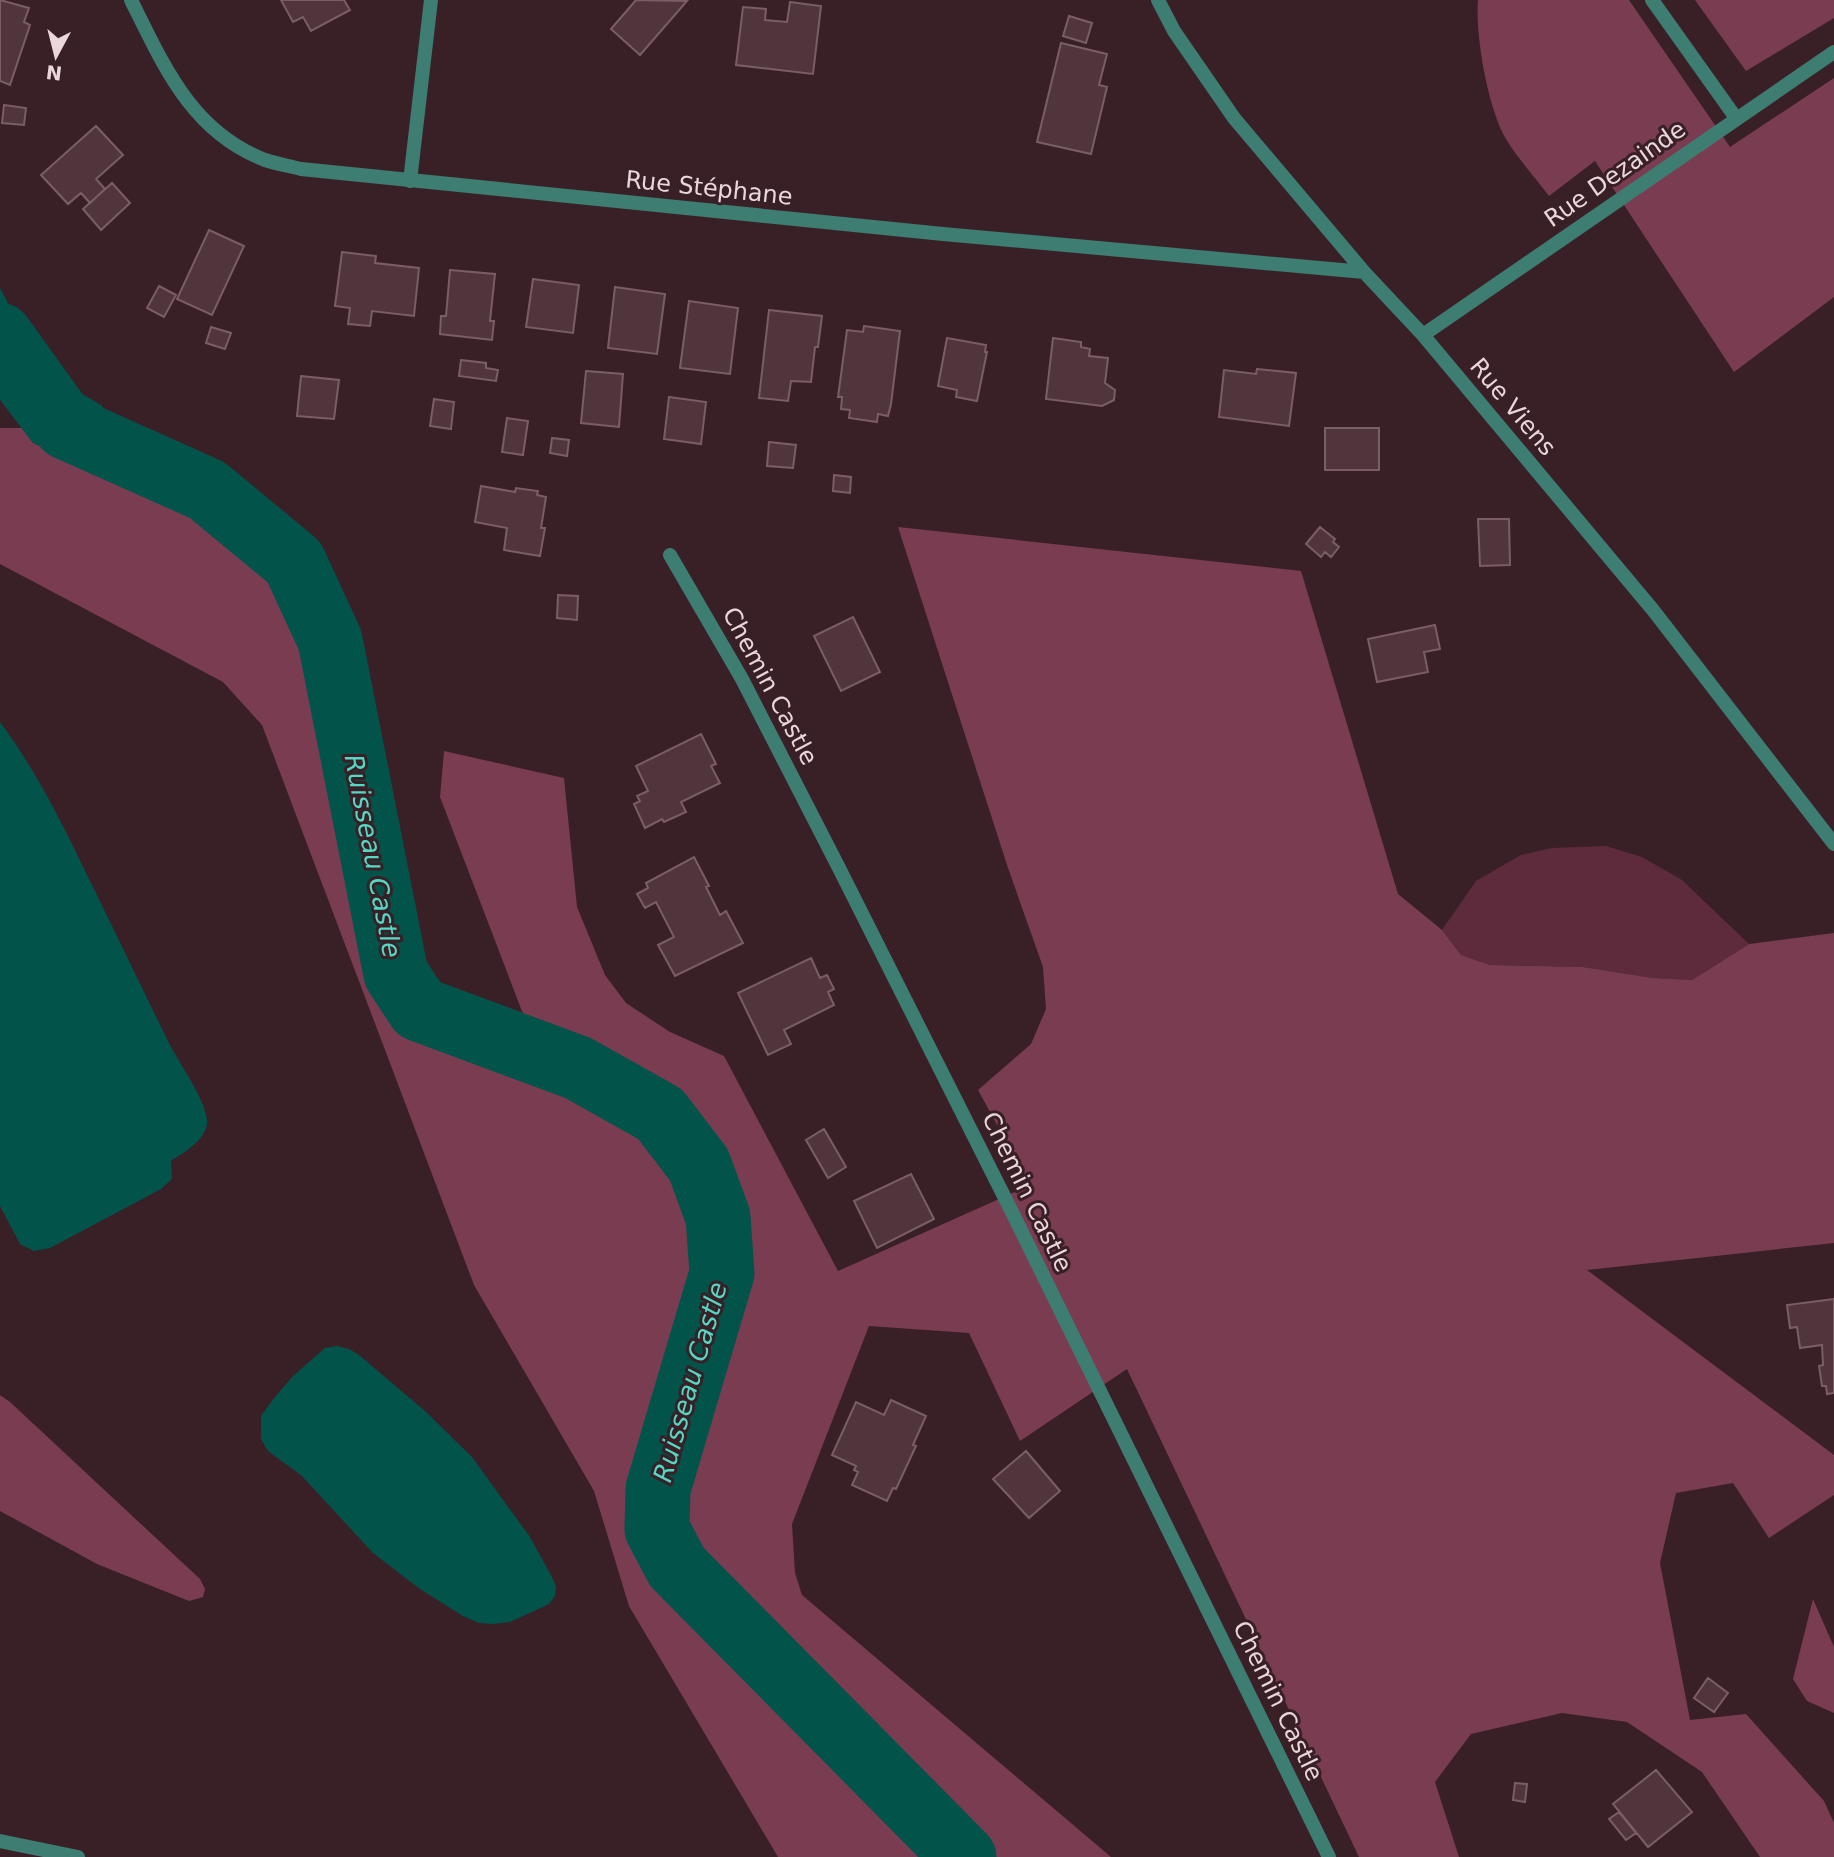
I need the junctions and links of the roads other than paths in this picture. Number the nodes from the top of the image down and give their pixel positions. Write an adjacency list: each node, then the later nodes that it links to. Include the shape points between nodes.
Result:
1 (131, 0): 7 (street, Rue Stéphane, via 180,93 233,143 266,160 302,170)
2 (431, 0): 7 (street)
3 (1158, 0): 8 (street, Rue Viens, via 1234,118)
4 (1652, 0): 6 (street)
5 (1834, 52): 6 (street, Rue Dezainde)
6 (1736, 118): 9 (street, Rue Dezainde)
7 (410, 181): 8 (street, Rue Stéphane)
8 (1364, 272): 9 (street, Rue Viens)
9 (1423, 335): 11 (street, Rue Viens, via 1653,610)
10 (670, 555): 14 (street, Chemin Castle, via 742,679 851,892)
11 (1834, 844)
12 (0, 1841): 13 (street)
13 (78, 1857)
14 (1329, 1857)

